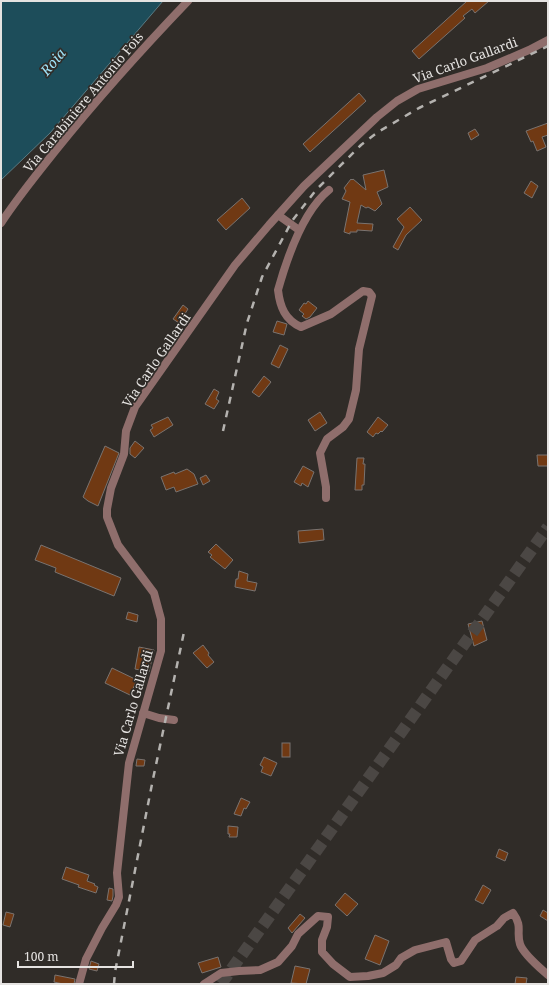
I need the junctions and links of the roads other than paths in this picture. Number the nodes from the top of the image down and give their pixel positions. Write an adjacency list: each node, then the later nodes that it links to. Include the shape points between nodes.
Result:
1 (188, 1): 5 (street, Via Carabiniere Antonio Fois, via 132,60 70,132)
2 (548, 40): 4 (street, Via Carlo Gallardi, via 487,68 418,89 397,101 330,160)
3 (330, 190): 6 (street, via 316,204)
4 (278, 215): 6 (street); 8 (street, Via Carlo Gallardi, via 235,265 135,407 126,431 124,454 111,488 107,516 118,545 154,593 161,619 161,651)
5 (1, 223)
6 (299, 230): 7 (street, via 278,290 283,309 290,321 303,327 331,314 363,291 369,292 372,296 359,349 351,415 346,423 327,439 320,453)
7 (326, 498)
8 (143, 713): 9 (street); 11 (street, Via Carlo Gallardi, via 129,764 117,873 119,897 86,959)
9 (174, 720)
10 (548, 975): 12 (street, via 520,945 518,921 513,913 475,940 461,961 454,963 446,942 415,950 383,973 350,977 322,952 322,940 328,917 318,916 298,934 292,946 278,962 260,970 221,973)
11 (79, 984)
12 (204, 984)

